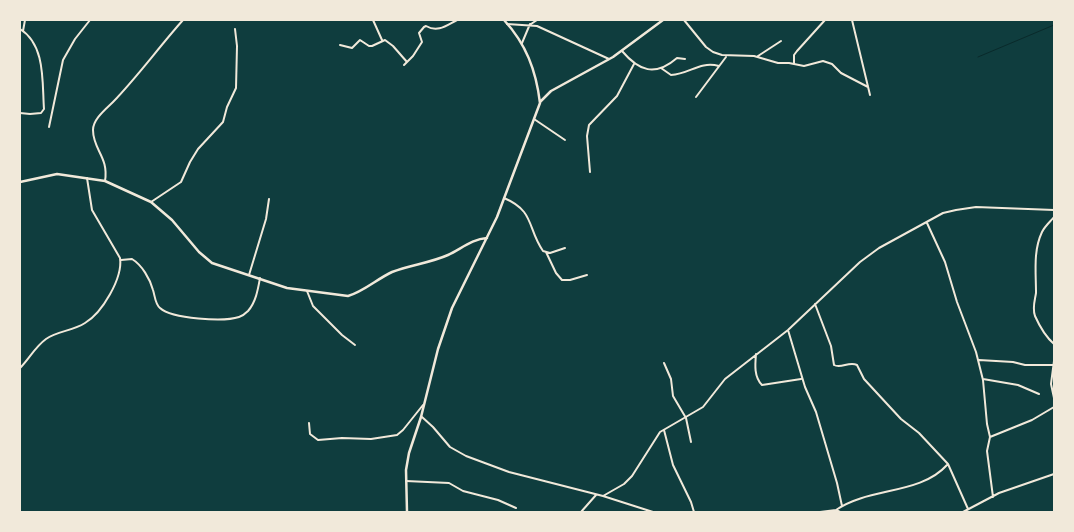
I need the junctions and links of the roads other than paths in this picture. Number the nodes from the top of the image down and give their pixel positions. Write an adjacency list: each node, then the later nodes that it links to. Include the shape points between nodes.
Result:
1 (25, 20): 15 (street)
2 (90, 20): 35 (street, via 63,60)
3 (183, 20): 39 (street, via 104,110 94,127 94,139 106,166)
4 (373, 20): 16 (street)
5 (457, 20): 16 (street, via 436,30 424,27 419,33 422,42 405,64 393,46)
6 (504, 20): 12 (street)
7 (537, 20): 13 (street)
8 (663, 20): 20 (street)
9 (684, 20): 22 (street, via 706,47)
10 (825, 20): 26 (street, via 797,50)
11 (852, 20): 29 (street)
12 (508, 24): 13 (street); 18 (street)
13 (531, 24): 18 (street); 23 (street)
14 (235, 29): 43 (street, via 236,88 223,122 198,149 181,182)
15 (21, 30): 33 (street, via 34,42 38,53 44,109 41,113)
16 (382, 40): 19 (street, via 372,46 360,40 352,48)
17 (781, 41): 21 (street)
18 (522, 43): 32 (street, via 531,64)
19 (340, 45)
20 (622, 51): 23 (street); 25 (street)
21 (756, 56): 22 (street); 26 (street)
22 (726, 57): 27 (street)
23 (609, 59): 32 (street, via 558,86)
24 (685, 59): 28 (street, via 677,58)
25 (634, 64): 28 (street, via 647,69); 37 (street, via 617,96 589,125)
26 (794, 64): 29 (street, via 807,66 826,61 841,73)
27 (719, 66): 28 (street, via 705,64 671,75); 31 (street)
28 (662, 68)
29 (868, 86): 30 (street)
30 (870, 95)
31 (696, 97)
32 (540, 103): 34 (street)
33 (20, 113)
34 (534, 119): 36 (street); 41 (street)
35 (49, 127)
36 (565, 140)
37 (590, 172)
38 (87, 178): 39 (street); 40 (street, via 57,174); 50 (street, via 92,210)
39 (105, 181): 43 (street)
40 (20, 182)
41 (504, 198): 47 (street); 49 (street, via 524,210 536,240)
42 (269, 199): 51 (street)
43 (151, 202): 51 (street, via 172,220 203,256 217,265)
44 (1054, 210): 46 (street, via 976,207 943,213)
45 (1054, 217): 57 (street, via 1044,227 1038,241 1034,306 1035,315)
46 (927, 222): 55 (street, via 870,254); 60 (street, via 945,262)
47 (488, 238): 54 (street, via 449,255 390,273 353,295); 70 (street, via 452,308)
48 (565, 248): 49 (street)
49 (546, 252): 52 (street, via 562,280)
50 (121, 260): 53 (street, via 132,259 142,268 161,309 186,317 226,319 240,316 252,306); 64 (street, via 112,291 96,314 78,327 46,339)
51 (249, 275): 53 (street)
52 (587, 275)
53 (260, 278): 54 (street)
54 (306, 291): 58 (street, via 313,306)
55 (815, 304): 56 (street); 78 (street, via 831,346 834,365 855,363 864,379)
56 (788, 330): 59 (street); 65 (street)
57 (1054, 344)
58 (355, 345)
59 (756, 354): 65 (street, via 755,366 762,384); 73 (street, via 719,384 703,407)
60 (978, 360): 63 (street); 66 (street)
61 (1054, 361): 63 (street)
62 (664, 363): 73 (street, via 671,379 673,396)
63 (1054, 365): 67 (street)
64 (20, 368)
65 (802, 379): 84 (street, via 816,412)
66 (983, 379): 68 (street, via 1018,385); 76 (street)
67 (1053, 379): 69 (street, via 1051,391)
68 (1040, 394)
69 (1054, 398)
70 (424, 404): 72 (street); 74 (street, via 401,433 385,438 318,440 310,434)
71 (1054, 407): 76 (street)
72 (421, 417): 80 (street, via 409,453); 81 (street, via 450,447 466,456 510,472)
73 (686, 418): 75 (street); 77 (street)
74 (308, 423)
75 (664, 430): 82 (street, via 632,476 620,488); 91 (street, via 673,465)
76 (990, 437): 83 (street, via 988,459)
77 (691, 442)
78 (948, 464): 84 (street, via 930,478 867,495); 87 (street)
79 (1054, 474): 83 (street)
80 (406, 481): 85 (street, via 449,483 463,491); 88 (street)
81 (596, 495): 82 (street); 89 (street)
82 (603, 496): 90 (street)
83 (993, 496): 87 (street)
84 (842, 506): 86 (street)
85 (516, 508)
86 (836, 510): 92 (street); 93 (street)
87 (965, 511)
88 (407, 512)
89 (580, 512)
90 (653, 512)
91 (694, 512)
92 (820, 512)
93 (840, 512)

